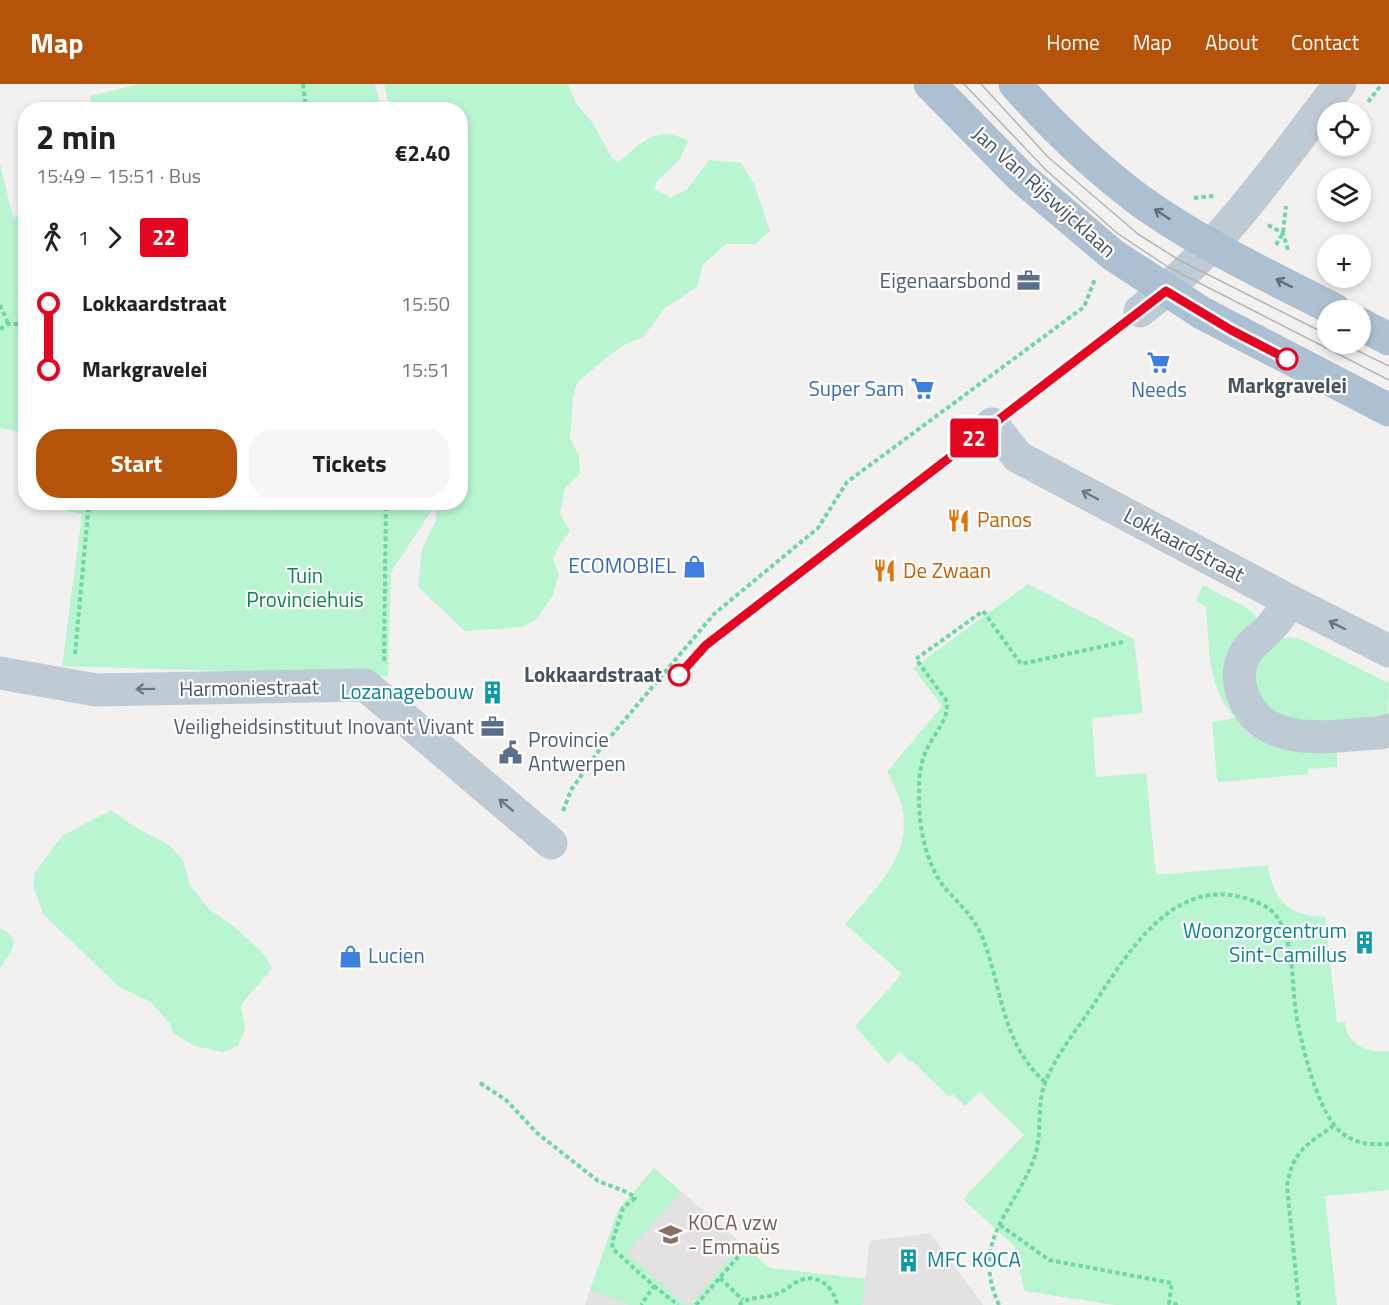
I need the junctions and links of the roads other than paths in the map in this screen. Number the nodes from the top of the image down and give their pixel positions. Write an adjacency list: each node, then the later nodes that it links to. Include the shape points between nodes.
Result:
1 (930, 84): 5 (main road, Jan Van Rijswijcklaan, via 1021,177 1073,223)
2 (1014, 84): 4 (main road, one-way to 2, via 1113,179)
3 (1340, 84): 4 (street)
4 (1212, 246): 5 (street); 6 (main road, one-way to 4)
5 (1166, 291): 7 (street); 10 (main road, Jan Van Rijswijcklaan, via 1237,333)
6 (1317, 301)
7 (1140, 311)
8 (1371, 330): 9 (main road)
9 (1389, 339)
10 (1389, 410)
11 (992, 424): 12 (street, Lokkaardstraat, one-way to 11, via 1018,458)
12 (1290, 601): 13 (street, Lokkaardstraat, one-way to 12); 15 (street, via 1244,656 1240,683 1249,710 1271,728 1295,736)
13 (1389, 651)
14 (0, 673): 16 (street, Harmoniestraat, one-way to 14, via 365,685 96,690)
15 (1389, 730)
16 (551, 843)

